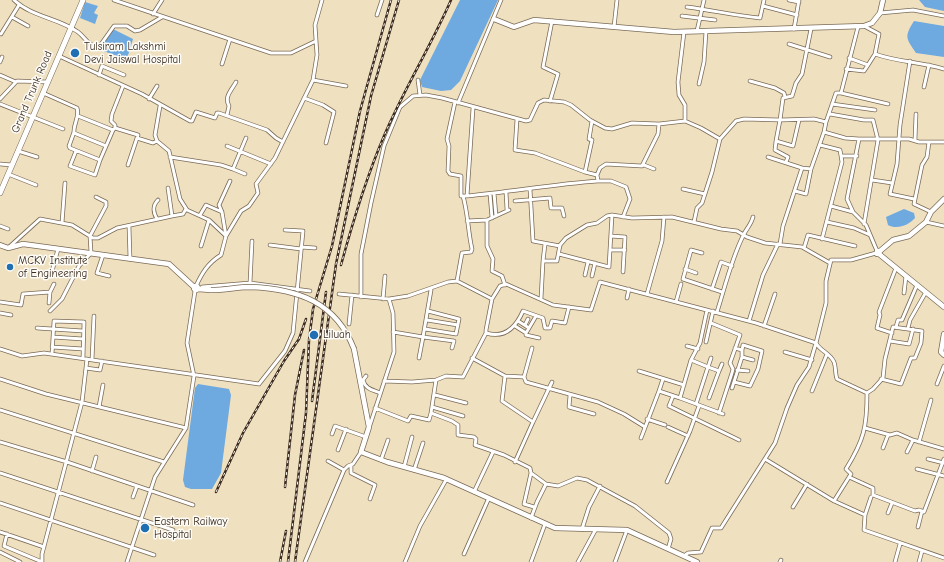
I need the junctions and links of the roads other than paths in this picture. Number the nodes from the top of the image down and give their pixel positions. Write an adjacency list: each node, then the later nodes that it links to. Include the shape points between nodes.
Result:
1 (15, 0): 14 (street)
2 (83, 0): 34 (main road, Grand Trunk Road)
3 (114, 0): 19 (street)
4 (162, 0): 19 (street)
5 (322, 0): 42 (street, via 315,25)
6 (382, 0): 20 (street)
7 (501, 0): 27 (street)
8 (617, 0): 32 (street)
9 (704, 0): 17 (street)
10 (764, 0): 15 (street)
11 (789, 0): 13 (street)
12 (884, 0): 18 (street)
13 (799, 1): 21 (street)
14 (20, 5): 24 (street); 34 (street)
15 (763, 6): 17 (street, via 760,18); 21 (street)
16 (687, 7): 17 (street)
17 (701, 9): 26 (street)
18 (880, 13): 23 (street, via 913,10); 31 (street, via 872,23)
19 (153, 14): 25 (street)
20 (377, 15)
21 (797, 15): 35 (street)
22 (682, 16): 26 (street)
23 (944, 16)
24 (12, 17): 30 (street); 40 (street)
25 (163, 17): 34 (street, via 135,31 127,26 114,26 100,47 88,44); 41 (street)
26 (700, 18): 28 (street); 37 (street)
27 (494, 19): 29 (street, via 514,27 534,20); 79 (street)
28 (715, 20)
29 (552, 21): 32 (street); 78 (street, via 543,67 558,74)
30 (28, 26)
31 (864, 26): 33 (street); 45 (street, via 879,34)
32 (614, 27): 39 (street)
33 (858, 27): 36 (street); 49 (street)
34 (71, 28): 46 (main road, Grand Trunk Road)
35 (794, 29): 36 (street); 38 (street)
36 (811, 29): 44 (street)
37 (697, 31): 38 (street); 39 (street)
38 (706, 31): 66 (street, via 704,62)
39 (684, 32): 95 (street, via 678,82 679,95 685,105)
40 (1, 34)
41 (230, 39): 42 (street, via 271,53 291,53); 52 (street)
42 (316, 41): 60 (street, via 317,65)
43 (789, 44): 44 (street)
44 (806, 49): 48 (street); 74 (street, via 801,78 796,83 792,96)
45 (875, 54): 50 (street, via 894,60); 53 (street)
46 (59, 56): 58 (street); 64 (main road, Grand Trunk Road)
47 (2, 57): 51 (street)
48 (830, 57)
49 (849, 58): 53 (street); 56 (street)
50 (910, 61): 54 (street); 106 (street)
51 (0, 62)
52 (222, 64)
53 (868, 65): 56 (street, via 864,71)
54 (929, 65): 55 (street); 70 (street)
55 (944, 68)
56 (846, 69): 72 (street)
57 (0, 75): 63 (street)
58 (99, 75): 59 (street, via 102,66); 67 (street)
59 (124, 75)
60 (314, 80): 69 (street); 75 (street)
61 (418, 80): 73 (street)
62 (750, 81): 74 (street, via 775,88 784,93)
63 (16, 82): 64 (street); 76 (street)
64 (48, 82): 71 (main road, Grand Trunk Road)
65 (236, 82): 88 (street, via 227,97)
66 (699, 84)
67 (123, 86): 77 (street); 99 (street, via 112,114)
68 (157, 86): 77 (street)
69 (346, 86)
70 (924, 87)
71 (43, 93): 89 (street, via 77,108); 90 (main road, Grand Trunk Road)
72 (841, 93): 81 (street, via 834,94); 82 (street)
73 (420, 95): 79 (street); 253 (street, via 413,96 400,107 384,146 361,254)
74 (785, 97): 92 (street)
75 (304, 98): 111 (street); 114 (street, via 334,112)
76 (0, 99)
77 (149, 99): 83 (street)
78 (550, 101): 91 (street, via 538,103 530,120); 94 (street, via 572,105)
79 (456, 103): 84 (street); 156 (street, via 447,139 448,172 461,176 461,196)
80 (0, 104): 90 (street)
81 (832, 104): 85 (street); 86 (street)
82 (888, 104)
83 (160, 106): 88 (street, via 190,121 196,112 215,118 219,112); 109 (street, via 155,135)
84 (473, 108): 91 (street); 156 (street)
85 (875, 110)
86 (830, 114): 96 (street); 107 (street, via 873,120)
87 (916, 114): 108 (street)
88 (227, 115): 111 (street, via 267,130)
89 (78, 116): 99 (street); 100 (street)
90 (32, 117): 98 (street); 119 (main road, Grand Trunk Road)
91 (517, 119): 137 (street, via 516,150 535,153)
92 (780, 120): 93 (street); 104 (street, via 736,121); 110 (street)
93 (799, 120): 96 (street, via 814,119); 110 (street, via 793,146)
94 (592, 121): 97 (street, via 612,129 632,123); 137 (street, via 589,139 592,140)
95 (685, 121): 97 (street); 104 (street)
96 (826, 122): 101 (street)
97 (659, 124): 132 (street, via 658,134)
98 (63, 129)
99 (114, 129): 102 (street, via 138,135); 116 (street)
100 (74, 132): 116 (street); 120 (street, via 69,146)
101 (824, 132): 105 (street); 115 (street)
102 (137, 138): 109 (street, via 153,143); 131 (street)
103 (246, 138): 118 (street)
104 (720, 139): 155 (street)
105 (859, 139): 107 (street); 122 (street)
106 (900, 139): 107 (street); 108 (street); 145 (street, via 898,164)
107 (878, 140): 141 (street)
108 (915, 140): 112 (street)
109 (157, 141): 124 (street, via 169,152)
110 (776, 141): 127 (street, via 775,150 788,157)
111 (283, 142): 129 (street)
112 (929, 142): 113 (street); 158 (street)
113 (944, 142)
114 (326, 143)
115 (820, 145): 121 (street, via 840,150); 135 (street)
116 (106, 146): 126 (street)
117 (227, 146): 118 (street)
118 (241, 150): 129 (street); 134 (street)
119 (18, 151): 123 (street); 130 (main road, Grand Trunk Road)
120 (76, 151): 126 (street); 126 (street, via 70,166 89,174 95,175)
121 (842, 156): 122 (street); 163 (street)
122 (857, 156): 166 (street, via 847,196)
123 (37, 157)
124 (170, 157): 134 (street); 164 (street, via 177,193)
125 (768, 157): 127 (street)
126 (100, 160)
127 (786, 162): 133 (street)
128 (0, 164): 130 (street)
129 (271, 164): 194 (street, via 256,184 258,192 249,206 240,211)
130 (12, 165): 138 (main road, Grand Trunk Road)
131 (128, 165)
132 (644, 165): 136 (street); 140 (street, via 606,164 600,168)
133 (802, 168): 135 (street); 150 (street)
134 (233, 169): 139 (street)
135 (811, 169): 150 (street, via 806,194)
136 (654, 170)
137 (586, 172): 140 (street)
138 (8, 174): 146 (street); 152 (main road, Grand Trunk Road)
139 (245, 174)
140 (597, 175): 143 (street)
141 (872, 180): 145 (street); 185 (street)
142 (230, 181): 165 (street, via 219,205)
143 (598, 181): 148 (street); 173 (street, via 611,181 626,187 630,199)
144 (65, 183): 184 (street)
145 (892, 183): 158 (street, via 890,194)
146 (36, 185)
147 (168, 188): 170 (street)
148 (530, 189): 151 (street); 161 (street)
149 (683, 189): 155 (street)
150 (795, 191): 199 (street)
151 (506, 192): 153 (street); 171 (street, via 508,210)
152 (0, 193)
153 (494, 193): 154 (street); 171 (street)
154 (490, 194): 156 (street); 175 (street)
155 (705, 194): 181 (street, via 697,208)
156 (465, 196): 180 (street)
157 (96, 197): 193 (street, via 106,202 106,206)
158 (914, 199): 167 (street, via 914,204)
159 (944, 199): 167 (street)
160 (158, 200): 177 (street, via 153,210)
161 (531, 200): 162 (street); 172 (street, via 550,198 552,208 562,208); 198 (street, via 533,241)
162 (515, 201)
163 (831, 206): 166 (street); 182 (street)
164 (186, 209): 168 (street); 170 (street, via 183,214)
165 (222, 212): 168 (street, via 206,206); 194 (street)
166 (853, 212): 185 (street)
167 (931, 212): 183 (street)
168 (200, 215): 178 (street)
169 (612, 215): 173 (street); 195 (street); 203 (street, via 585,226 566,238)
170 (172, 216): 177 (street)
171 (496, 216): 175 (street)
172 (564, 216)
173 (623, 217): 176 (street)
174 (753, 217): 191 (street)
175 (492, 218): 179 (street)
176 (664, 218): 181 (street, via 672,217); 250 (street, via 662,241)
177 (157, 219): 187 (street)
178 (209, 220): 194 (street); 202 (street)
179 (487, 220): 180 (street); 236 (street, via 487,246 493,259 492,271 502,276)
180 (467, 221): 233 (street, via 472,249 470,252 462,253)
181 (694, 222): 191 (street, via 737,231)
182 (827, 222): 192 (street, via 854,228); 196 (street)
183 (926, 222): 188 (street); 212 (street, via 908,236 893,240)
184 (62, 223): 193 (street, via 76,227); 205 (street, via 40,219)
185 (864, 224): 192 (street)
186 (0, 226): 189 (street)
187 (129, 226): 193 (street, via 117,228 98,238); 217 (street)
188 (944, 226)
189 (8, 229)
190 (285, 230): 206 (street, via 303,231)
191 (743, 235): 199 (street, via 765,243); 222 (street)
192 (870, 235): 212 (street)
193 (90, 236): 213 (street)
194 (226, 236): 239 (street, via 221,255 202,273)
195 (611, 236): 210 (street); 211 (street, via 625,237)
196 (822, 239): 204 (street); 208 (street, via 808,235)
197 (252, 241): 234 (street)
198 (545, 244): 203 (street); 218 (street)
199 (779, 244): 208 (street); 277 (street, via 763,275)
200 (0, 245): 205 (street)
201 (270, 245): 206 (street)
202 (201, 246)
203 (560, 246): 215 (street)
204 (855, 246)
205 (8, 248): 209 (street, via 23,244)
206 (301, 248): 207 (street); 240 (street)
207 (315, 248)
208 (804, 248): 220 (street)
209 (58, 249): 213 (street); 227 (street)
210 (610, 250): 211 (street); 221 (street, via 609,267)
211 (624, 250): 225 (street)
212 (878, 252): 220 (street, via 851,260); 223 (street)
213 (91, 253): 216 (street); 267 (street, via 79,266 62,299)
214 (702, 253): 224 (street, via 691,250)
215 (559, 254): 218 (street, via 557,261); 219 (street)
216 (103, 255): 217 (street); 229 (street, via 97,274)
217 (130, 259): 239 (street, via 169,264)
218 (543, 261): 257 (street)
219 (588, 262): 221 (street); 228 (street)
220 (830, 262): 305 (street, via 826,281 826,303)
221 (595, 263): 231 (street)
222 (732, 266): 241 (street, via 721,262); 246 (street)
223 (896, 268): 232 (street); 295 (street, via 879,312 877,328)
224 (685, 269): 226 (street); 241 (street, via 683,280)
225 (623, 272)
226 (696, 273)
227 (52, 275)
228 (585, 275)
229 (109, 276)
230 (385, 276): 255 (street)
231 (592, 276)
232 (906, 276): 238 (street); 247 (street)
233 (457, 281): 242 (street); 258 (street)
234 (250, 283): 239 (street); 240 (street)
235 (54, 284): 245 (street)
236 (505, 284): 257 (street); 258 (street, via 500,286)
237 (681, 284): 260 (street)
238 (917, 285): 248 (street); 262 (street)
239 (197, 288): 337 (street, via 187,342); 376 (street, bridge, via 211,290 251,287 278,290 305,296 320,304 344,328 350,340)
240 (298, 289): 244 (street); 337 (street, via 290,341 259,384)
241 (712, 289): 246 (street)
242 (430, 290): 256 (street); 268 (street)
243 (629, 290): 250 (street); 254 (street); 263 (street, via 600,282 591,310)
244 (310, 291)
245 (50, 292): 259 (street, via 23,294 21,305); 261 (street)
246 (722, 292): 269 (street)
247 (904, 292)
248 (926, 292): 264 (street); 265 (street)
249 (339, 294): 252 (street)
250 (647, 294): 260 (street)
251 (775, 294): 283 (street)
252 (352, 296): 253 (street); 279 (street)
253 (361, 297): 255 (street)
254 (627, 298)
255 (384, 299): 256 (street)
256 (389, 299): 292 (street, via 393,313)
257 (541, 299): 263 (street, via 553,305)
258 (492, 300): 293 (street)
259 (0, 302)
260 (676, 302): 266 (street)
261 (49, 303)
262 (908, 305): 265 (street); 288 (street)
263 (569, 307): 273 (street, via 565,323 552,321 550,328 545,328 543,318)
264 (944, 308)
265 (915, 309): 289 (street)
266 (707, 310): 269 (street); 313 (street)
267 (50, 311)
268 (428, 311): 275 (street); 280 (street, via 458,318)
269 (715, 312): 277 (street); 278 (street)
270 (0, 313): 271 (street)
271 (11, 315)
272 (94, 316): 324 (street)
273 (536, 316): 276 (street, via 523,311); 287 (street)
274 (528, 319): 282 (street)
275 (427, 320): 280 (street); 286 (street)
276 (518, 321): 281 (street); 282 (street)
277 (749, 321): 283 (street)
278 (711, 323): 304 (street); 310 (street, via 739,334)
279 (349, 324)
280 (458, 325): 296 (street)
281 (515, 326): 293 (street, via 507,333 499,335); 294 (street)
282 (525, 326): 287 (street)
283 (764, 326): 305 (street)
284 (37, 328): 285 (street)
285 (53, 328): 291 (street); 291 (street, via 54,321 84,322); 298 (street)
286 (425, 328): 296 (street); 299 (street)
287 (530, 328): 294 (street)
288 (896, 328): 289 (street); 295 (street, via 893,327)
289 (908, 328): 290 (street)
290 (913, 329): 302 (street, via 909,344); 343 (street, via 922,331 921,343 915,358 911,358 900,384)
291 (83, 330): 301 (street)
292 (393, 332): 299 (street); 345 (street, via 394,352)
293 (486, 333): 322 (street)
294 (526, 333): 300 (street)
295 (892, 333): 302 (street)
296 (456, 334): 303 (street)
297 (944, 334): 318 (street, via 941,352)
298 (53, 337): 301 (street); 307 (street)
299 (423, 337): 303 (street); 321 (street)
300 (539, 338)
301 (83, 339): 312 (street)
302 (890, 341): 343 (street)
303 (454, 342): 308 (street)
304 (706, 342)
305 (816, 343): 317 (street); 327 (street)
306 (687, 346): 313 (street)
307 (52, 347): 312 (street); 316 (street)
308 (452, 348)
309 (532, 348): 340 (street)
310 (735, 348): 314 (street); 365 (street, via 730,365 733,369 732,374 721,413)
311 (0, 349): 316 (street, via 22,356 32,353)
312 (83, 349): 320 (street)
313 (698, 349): 325 (street)
314 (742, 350): 319 (street); 347 (street, via 743,346 762,351 758,369 750,386)
315 (785, 352): 327 (street)
316 (52, 354): 320 (street)
317 (827, 354): 354 (street); 356 (street, via 834,363 837,379)
318 (944, 355)
319 (742, 357): 326 (street); 333 (street)
320 (83, 358): 324 (street)
321 (420, 358)
322 (472, 358): 339 (street); 344 (street, via 463,377 446,376)
323 (712, 358): 331 (street)
324 (90, 359): 328 (street); 332 (street)
325 (691, 360): 331 (street); 350 (street)
326 (753, 360)
327 (812, 360): 402 (street, via 792,397 780,431)
328 (102, 361): 332 (street, via 100,370); 337 (street)
329 (722, 364): 335 (street)
330 (944, 366): 348 (street)
331 (708, 367): 335 (street); 365 (street)
332 (87, 368): 363 (street)
333 (737, 370): 336 (street); 347 (street)
334 (639, 371): 342 (street)
335 (719, 371): 361 (street)
336 (748, 372)
337 (194, 374): 378 (street)
338 (366, 376): 355 (street, via 363,380 364,385)
339 (505, 376): 340 (street); 375 (street, via 502,401)
340 (524, 377): 352 (street, via 526,382)
341 (0, 379): 363 (street, via 46,394)
342 (663, 379): 350 (street); 353 (street)
343 (882, 379): 356 (street)
344 (436, 380): 345 (street); 357 (street)
345 (384, 381): 355 (street)
346 (552, 382): 352 (street)
347 (734, 382): 351 (street)
348 (937, 384)
349 (103, 385): 366 (street)
350 (684, 385): 360 (street)
351 (732, 388)
352 (548, 390): 358 (street); 375 (street)
353 (659, 390): 359 (street); 374 (street)
354 (812, 391)
355 (380, 393): 368 (street)
356 (867, 393): 379 (street)
357 (435, 395): 364 (street); 367 (street)
358 (570, 395): 371 (street, via 569,407); 377 (street, via 598,402)
359 (673, 396): 360 (street); 373 (street, via 669,406)
360 (680, 398): 365 (street)
361 (710, 398)
362 (931, 400): 392 (street)
363 (82, 402): 366 (street); 381 (street)
364 (466, 403)
365 (697, 405): 373 (street)
366 (99, 407): 378 (street)
367 (432, 407): 370 (street); 372 (street)
368 (375, 408): 370 (street, via 408,421 412,416 429,420); 376 (street)
369 (0, 410): 381 (street)
370 (431, 413): 398 (street, via 452,421 458,425 458,435 474,437 475,445)
371 (594, 414)
372 (463, 416)
373 (694, 417): 384 (street); 389 (street)
374 (647, 419): 377 (street); 384 (street)
375 (533, 422): 407 (street)
376 (369, 427): 385 (street)
377 (645, 427): 387 (street)
378 (186, 428): 406 (street)
379 (864, 428): 383 (street); 419 (street, via 846,469 851,474)
380 (346, 429): 382 (street, via 335,426); 385 (street); 396 (street)
381 (73, 434): 405 (street); 406 (street)
382 (332, 434)
383 (888, 435): 390 (street, via 897,433); 394 (street)
384 (688, 436): 421 (street)
385 (366, 437): 397 (street)
386 (412, 437): 410 (street)
387 (641, 438)
388 (388, 440): 403 (street)
389 (739, 440)
390 (913, 440): 392 (street); 399 (street)
391 (0, 442): 405 (street)
392 (919, 442): 395 (street)
393 (423, 443): 413 (street)
394 (883, 448)
395 (944, 449)
396 (338, 450)
397 (361, 452): 403 (street); 409 (street)
398 (493, 452): 407 (street); 428 (street)
399 (907, 452)
400 (96, 458): 414 (street)
401 (928, 458): 408 (street)
402 (765, 459): 423 (street); 463 (street, via 721,528 712,528 700,552)
403 (381, 460): 410 (street)
404 (328, 461): 412 (street)
405 (67, 462): 414 (street); 427 (street)
406 (164, 462): 426 (street)
407 (515, 462): 416 (street, via 530,468)
408 (944, 462): 417 (street)
409 (350, 466): 412 (street); 431 (street, via 351,473 375,485)
410 (404, 467): 413 (street)
411 (917, 469): 417 (street)
412 (344, 470): 468 (street)
413 (414, 470): 420 (street)
414 (92, 471): 424 (street)
415 (0, 473): 427 (street)
416 (531, 473): 422 (street); 437 (street, via 524,504)
417 (938, 475): 418 (street); 439 (street, via 925,511)
418 (944, 476)
419 (849, 477): 433 (street); 435 (street, via 874,488 874,495)
420 (446, 480): 428 (street); 469 (street, via 420,526)
421 (667, 482)
422 (546, 484): 425 (street, via 558,486 581,478); 437 (street)
423 (807, 484): 433 (street); 438 (street)
424 (137, 486): 426 (street); 429 (street)
425 (600, 486): 449 (street, via 589,507); 458 (street, via 635,506 670,534)
426 (150, 491): 436 (street); 444 (street)
427 (58, 493): 443 (street); 444 (street)
428 (474, 493): 432 (street)
429 (133, 497)
430 (871, 497): 441 (street)
431 (370, 499)
432 (488, 500): 442 (street); 461 (street)
433 (834, 501): 441 (street)
434 (0, 503): 443 (street)
435 (892, 503): 439 (street); 440 (street)
436 (193, 505)
437 (534, 507): 442 (street)
438 (793, 507)
439 (922, 511): 446 (street)
440 (888, 513)
441 (865, 515): 455 (street, via 864,530)
442 (531, 518): 447 (street)
443 (52, 520): 456 (street); 457 (street)
444 (140, 520): 451 (street); 457 (street)
445 (914, 520): 446 (street)
446 (920, 521): 448 (street)
447 (545, 524): 449 (street, via 555,528); 470 (street)
448 (918, 527)
449 (582, 529): 450 (street)
450 (596, 529): 452 (street); 471 (street)
451 (173, 530)
452 (627, 530): 458 (street); 472 (street)
453 (0, 532): 454 (street)
454 (7, 534): 456 (street); 466 (street, via 4,546)
455 (900, 544): 459 (street); 474 (street)
456 (44, 546): 466 (street)
457 (132, 547): 462 (street); 467 (street)
458 (668, 549): 463 (street)
459 (922, 551): 464 (street); 475 (street)
460 (0, 552): 465 (street)
461 (464, 554)
462 (154, 555)
463 (684, 556): 473 (street)
464 (944, 558)
465 (20, 562)
466 (42, 562)
467 (127, 562)
468 (305, 562)
469 (405, 562)
470 (531, 562)
471 (578, 562)
472 (615, 562)
473 (696, 562)
474 (895, 562)
475 (919, 562)

